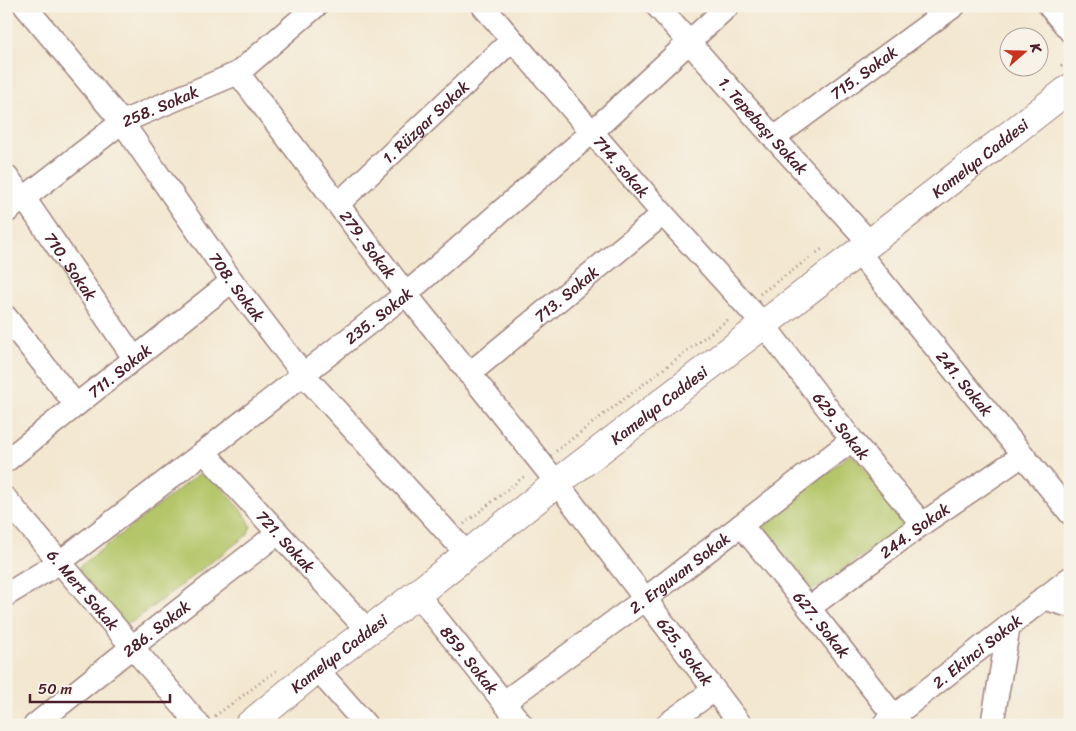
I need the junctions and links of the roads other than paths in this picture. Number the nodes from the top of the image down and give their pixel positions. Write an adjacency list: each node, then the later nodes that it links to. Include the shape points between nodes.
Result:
1 (25, 6): 13 (street, 708. Sokak)
2 (316, 6): 11 (street, 258. Sokak)
3 (483, 6): 9 (street, 714. sokak)
4 (656, 6): 10 (street, 1. Tepebaşı Sokak)
5 (728, 6): 10 (street, 235. Sokak)
6 (954, 6): 15 (street, 715. Sokak)
7 (1049, 6): 8 (street)
8 (1070, 31)
9 (512, 40): 14 (street, 714. sokak); 18 (street, 1. Rüzgar Sokak)
10 (689, 42): 14 (street, 235. Sokak); 15 (street, 1. Tepebaşı Sokak)
11 (238, 73): 13 (street, 258. Sokak); 18 (street, 279. Sokak)
12 (1070, 88): 21 (main road, Kamelya Caddesi)
13 (122, 122): 17 (street, 258. Sokak); 22 (street, 708. Sokak)
14 (592, 132): 20 (street, 714. sokak); 23 (street, 235. Sokak)
15 (774, 138): 21 (street, 1. Tepebaşı Sokak)
16 (6, 176): 17 (street, 710. Sokak)
17 (24, 198): 19 (street, 258. Sokak); 26 (street, 710. Sokak)
18 (338, 204): 23 (street, 279. Sokak)
19 (6, 212)
20 (663, 214): 25 (street, 714. sokak); 28 (street, 713. Sokak)
21 (864, 248): 25 (main road, Kamelya Caddesi); 32 (street, 241. Sokak)
22 (232, 281): 26 (street, 711. Sokak); 27 (street, 708. Sokak)
23 (406, 294): 27 (street, 235. Sokak); 28 (street, 279. Sokak)
24 (6, 317): 29 (street)
25 (764, 326): 30 (street, 629. Sokak); 34 (main road, Kamelya Caddesi)
26 (134, 358): 29 (street, 711. Sokak)
27 (303, 374): 31 (street, 235. Sokak); 40 (street, 708. Sokak)
28 (469, 374): 34 (street, 279. Sokak)
29 (76, 405): 33 (street, 711. Sokak)
30 (852, 440): 37 (street, 629. Sokak); 38 (street, 2. Erguvan Sokak)
31 (204, 452): 39 (street, 721. Sokak); 41 (street, 235. Sokak)
32 (1023, 455): 36 (street, 241. Sokak); 37 (street, 244. Sokak)
33 (6, 461)
34 (557, 483): 40 (main road, Kamelya Caddesi); 45 (street, 625. Sokak)
35 (6, 499): 41 (street, 6. Mert Sokak)
36 (1070, 513)
37 (922, 524): 48 (street, 244. Sokak)
38 (741, 525): 45 (street, 2. Erguvan Sokak); 48 (street, 627. Sokak)
39 (278, 533): 50 (street, 721. Sokak); 51 (street, 286. Sokak)
40 (467, 554): 43 (main road, Kamelya Caddesi)
41 (60, 562): 44 (street, 235. Sokak); 51 (street, 6. Mert Sokak)
42 (1070, 578): 46 (street, 2. Ekinci Sokak)
43 (417, 594): 50 (main road, Kamelya Caddesi); 54 (street, 859. Sokak)
44 (6, 596)
45 (645, 598): 53 (street, 625. Sokak); 54 (street, 2. Erguvan Sokak)
46 (1043, 598): 47 (street); 49 (street, 2. Ekinci Sokak)
47 (1070, 606)
48 (809, 608): 55 (street, 627. Sokak)
49 (1009, 625): 55 (street, 2. Ekinci Sokak); 63 (street)
50 (368, 631): 52 (main road, Kamelya Caddesi)
51 (132, 647): 56 (street, 286. Sokak); 57 (street, 6. Mert Sokak)
52 (317, 668): 58 (main road, Kamelya Caddesi); 59 (street)
53 (714, 690): 61 (street); 62 (street, 625. Sokak)
54 (504, 702): 60 (street, 859. Sokak)
55 (893, 722)
56 (35, 725)
57 (199, 725)
58 (249, 725)
59 (366, 725)
60 (522, 725)
61 (666, 725)
62 (741, 725)
63 (992, 725)

